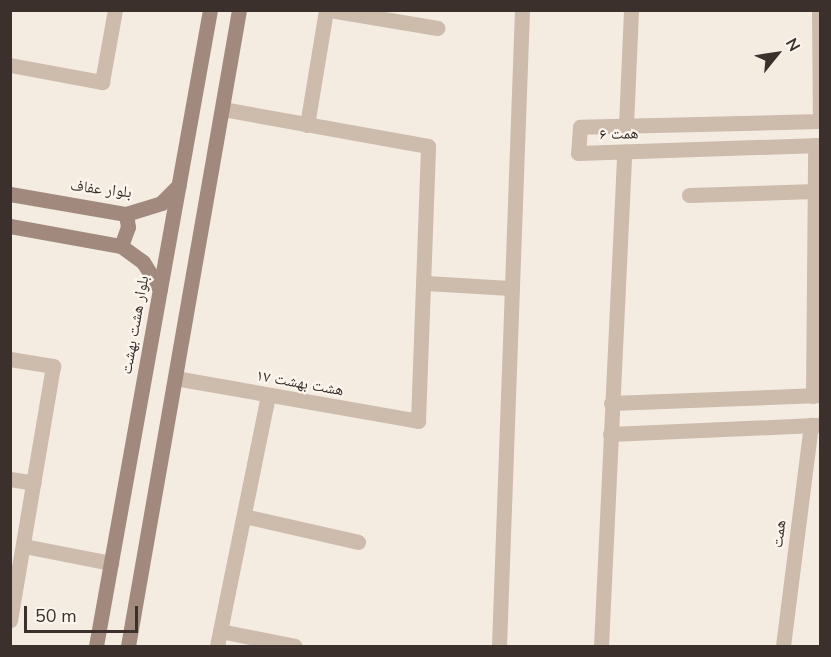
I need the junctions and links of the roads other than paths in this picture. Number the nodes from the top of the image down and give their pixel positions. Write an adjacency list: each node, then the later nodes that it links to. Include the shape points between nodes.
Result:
1 (114, 10): 9 (street, via 102,81)
2 (210, 10): 16 (street, بلوار هشت بهشت)
3 (239, 10): 10 (street)
4 (328, 10): 8 (street); 12 (street)
5 (522, 10): 24 (street)
6 (631, 10): 13 (street)
7 (819, 10): 11 (street)
8 (438, 28)
9 (10, 65)
10 (222, 109): 12 (street); 27 (street)
11 (820, 121): 13 (street, همت ۶)
12 (307, 125): 23 (street, via 428,146)
13 (626, 125): 15 (street, همت ۶, via 580,127 578,153)
14 (818, 145): 15 (street, همت ۶); 17 (street)
15 (624, 152): 30 (street)
16 (179, 185): 20 (street, بلوار عفاف, via 161,203); 25 (street, بلوار هشت بهشت)
17 (815, 191): 19 (street); 29 (street)
18 (10, 194): 20 (street, بلوار عفاف)
19 (689, 195)
20 (126, 214): 22 (street, via 128,227)
21 (10, 226): 22 (street)
22 (121, 246): 25 (street, via 143,262)
23 (426, 283): 24 (street); 28 (street, هشت بهشت ۱۷, via 418,421)
24 (511, 288): 45 (street)
25 (160, 290): 38 (street, بلوار هشت بهشت)
26 (10, 359): 34 (street, via 53,366)
27 (175, 378): 28 (street, هشت بهشت ۱۷); 43 (street)
28 (268, 395): 35 (street)
29 (817, 395): 30 (street)
30 (611, 403): 32 (street)
31 (816, 425): 32 (street); 47 (street, همت)
32 (610, 434): 46 (street)
33 (10, 479): 34 (street)
34 (34, 483): 37 (street)
35 (244, 516): 36 (street); 41 (street)
36 (358, 542)
37 (24, 546): 38 (street); 39 (street)
38 (111, 563): 42 (street, بلوار هشت بهشت)
39 (13, 593): 40 (street)
40 (10, 620)
41 (219, 639): 44 (street)
42 (96, 646)
43 (128, 646)
44 (295, 646)
45 (499, 646)
46 (601, 646)
47 (783, 646)

